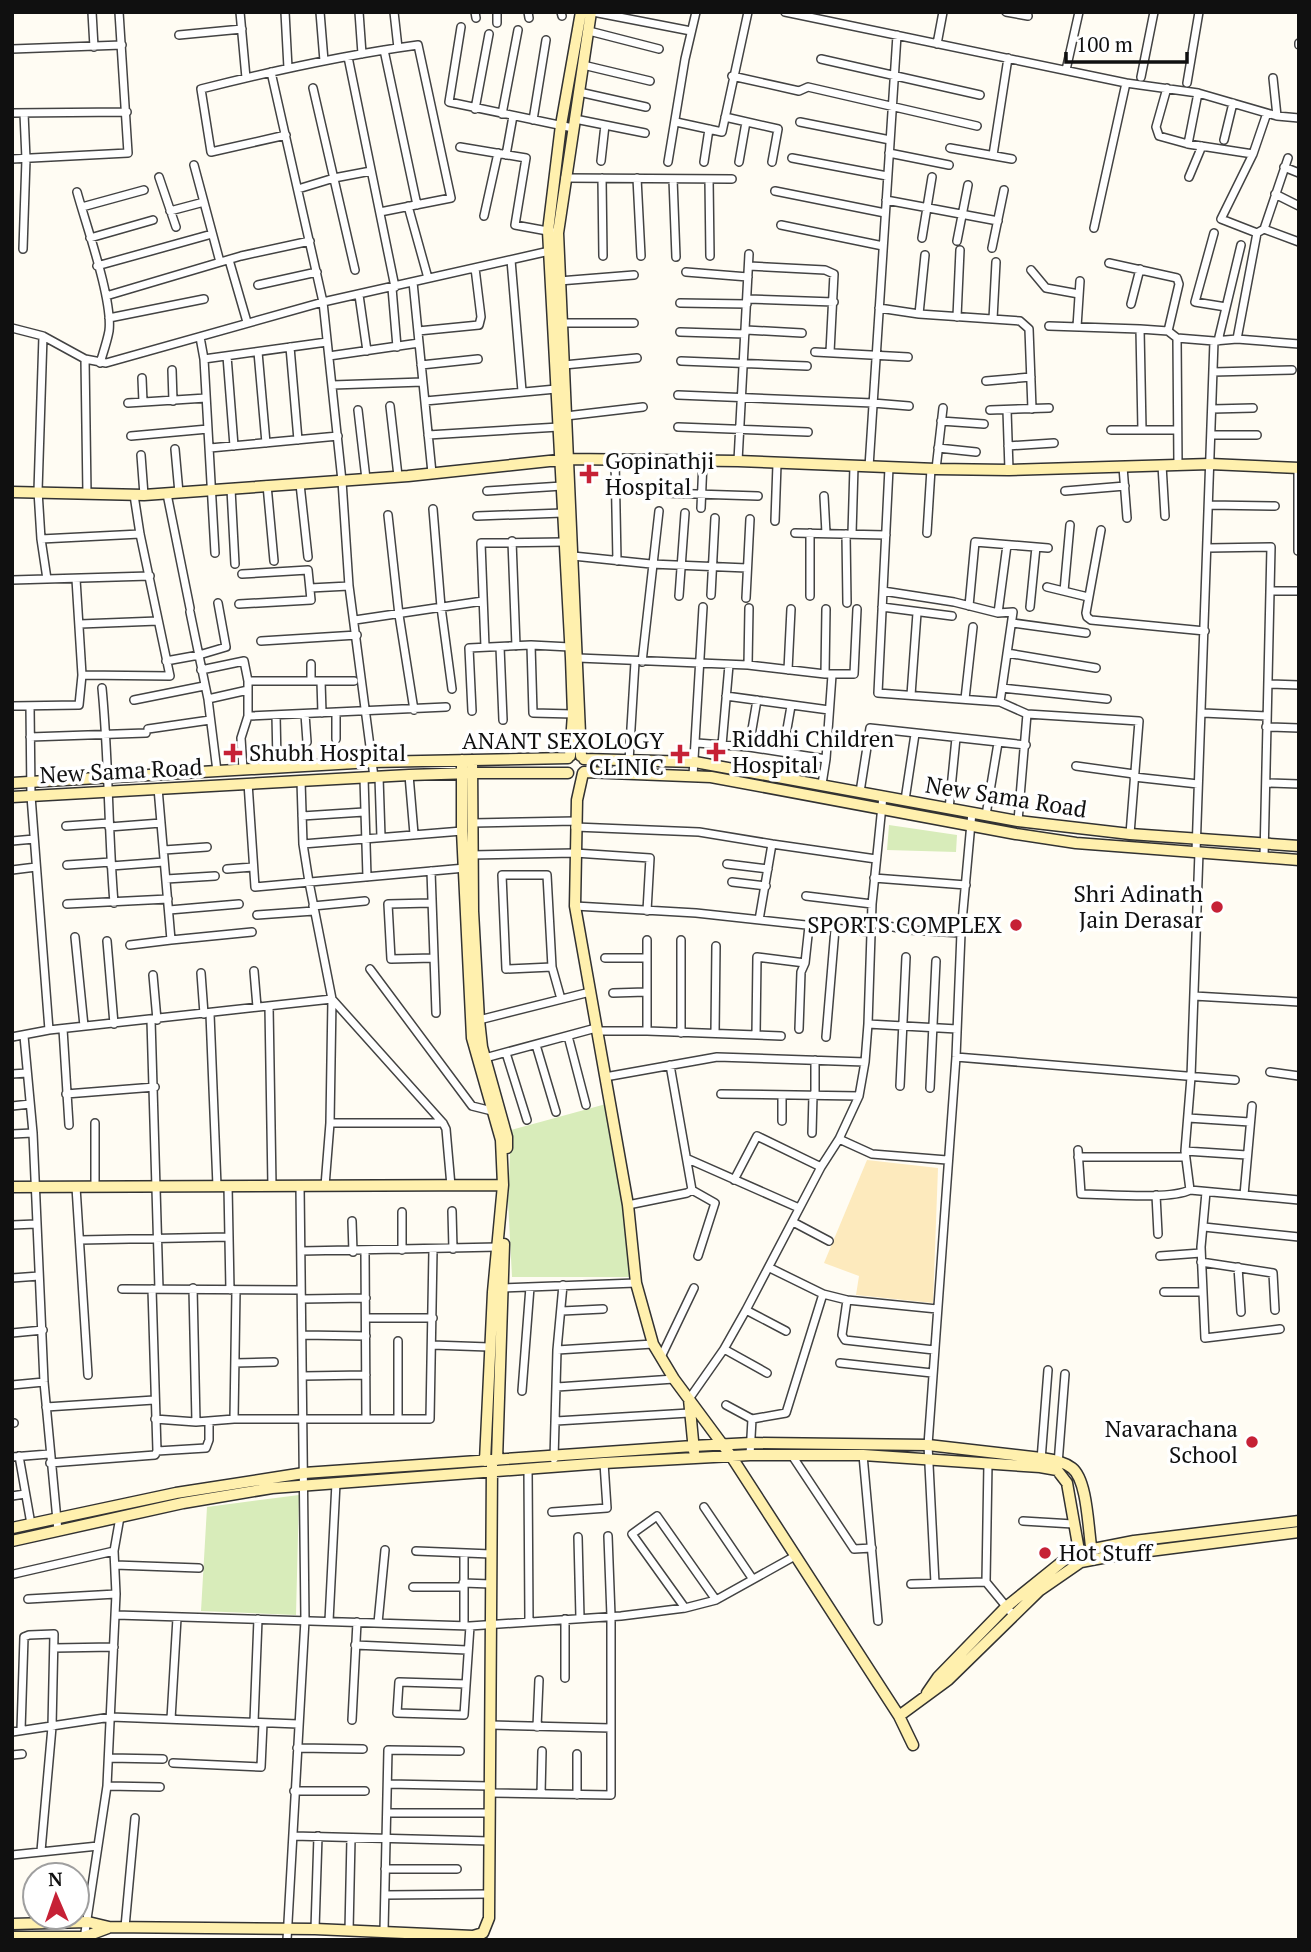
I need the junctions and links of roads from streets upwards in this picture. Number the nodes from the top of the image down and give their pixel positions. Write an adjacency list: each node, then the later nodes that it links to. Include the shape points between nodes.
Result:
1 (92, 12): 35 (street)
2 (119, 12): 34 (street)
3 (240, 12): 25 (street)
4 (285, 12): 46 (street)
5 (320, 12): 44 (street)
6 (359, 12): 40 (street)
7 (394, 12): 36 (street)
8 (496, 12): 23 (street)
9 (581, 12): 80 (street)
10 (592, 12): 22 (street); 27 (street)
11 (646, 12): 22 (street)
12 (696, 12): 28 (street)
13 (748, 12): 50 (street)
14 (785, 12): 20 (street)
15 (943, 12): 33 (street)
16 (1006, 12): 21 (street)
17 (1079, 12): 47 (street)
18 (1154, 12): 51 (street)
19 (1199, 12): 56 (street)
20 (795, 13): 31 (street)
21 (1028, 16)
22 (645, 22): 28 (street)
23 (497, 23)
24 (461, 27): 65 (street, via 449,102)
25 (242, 29): 30 (street); 52 (street)
26 (517, 30): 70 (street)
27 (589, 31): 38 (street); 45 (street)
28 (691, 31): 76 (street)
29 (489, 34): 65 (street)
30 (179, 35)
31 (897, 35): 33 (street); 49 (street)
32 (546, 40): 75 (street)
33 (937, 44): 42 (street)
34 (122, 46): 35 (street); 66 (street)
35 (94, 47): 37 (street)
36 (398, 48): 39 (street); 131 (street, via 418,45 451,198)
37 (12, 49)
38 (659, 49)
39 (384, 50): 40 (street); 131 (street)
40 (362, 54): 41 (street)
41 (348, 57): 44 (street); 109 (street)
42 (1008, 58): 47 (street); 95 (street)
43 (821, 59): 49 (street)
44 (324, 61): 46 (street)
45 (583, 65): 54 (street); 59 (street)
46 (288, 68): 48 (street)
47 (1066, 70): 55 (street)
48 (271, 72): 52 (street); 85 (street)
49 (894, 75): 61 (street); 63 (street)
50 (732, 76): 63 (street); 73 (street)
51 (1141, 77)
52 (246, 78): 85 (street, via 201,89 211,152)
53 (1273, 78): 72 (street)
54 (650, 81)
55 (1126, 83): 58 (street); 144 (street)
56 (1186, 83)
57 (313, 88): 115 (street)
58 (1167, 89): 60 (street); 88 (street, via 1157,134)
59 (579, 92): 64 (street); 79 (street)
60 (1198, 93): 62 (street); 88 (street)
61 (980, 95)
62 (1233, 103): 69 (street); 87 (street)
63 (892, 106): 82 (street); 86 (street)
64 (646, 107)
65 (475, 108): 70 (street)
66 (127, 112): 68 (street); 98 (street, via 128,153)
67 (12, 113): 68 (street)
68 (24, 113): 98 (street)
69 (1267, 113): 72 (street); 94 (street)
70 (502, 114): 71 (street)
71 (513, 116): 75 (street); 93 (street)
72 (1277, 116): 74 (street)
73 (725, 117): 77 (street); 83 (street, via 722,132)
74 (1299, 118)
75 (533, 120): 80 (street)
76 (676, 122): 83 (street); 102 (street)
77 (746, 122): 104 (street); 105 (street, via 778,129)
78 (800, 122): 86 (street)
79 (574, 124): 80 (street); 81 (street); 116 (street)
80 (561, 125): 146 (street)
81 (605, 125): 84 (street); 101 (street)
82 (976, 126)
83 (709, 129): 103 (street)
84 (645, 133)
85 (286, 135): 123 (street)
86 (890, 140): 92 (street)
87 (1224, 140)
88 (1188, 144): 89 (street)
89 (1202, 146): 94 (street); 114 (street)
90 (460, 147): 93 (street)
91 (950, 148): 95 (street)
92 (889, 153): 107 (street); 111 (street)
93 (502, 154): 139 (street); 146 (street, via 526,158 515,225)
94 (1253, 154): 145 (street, via 1221,219)
95 (993, 155): 100 (street)
96 (1288, 158): 108 (street)
97 (12, 159): 98 (street)
98 (26, 159): 157 (street)
99 (792, 159): 111 (street)
100 (1012, 159)
101 (601, 161)
102 (668, 162)
103 (704, 162)
104 (739, 162)
105 (772, 162)
106 (194, 164): 130 (street)
107 (949, 165)
108 (1284, 167): 110 (street); 128 (street)
109 (371, 171): 115 (street); 136 (street)
110 (1299, 173)
111 (887, 176): 129 (street)
112 (159, 177): 135 (street)
113 (932, 177): 134 (street)
114 (1189, 177)
115 (334, 178): 123 (street); 174 (street)
116 (564, 178): 117 (street); 146 (street)
117 (602, 178): 118 (street); 162 (street)
118 (637, 178): 119 (street); 163 (street)
119 (673, 179): 120 (street); 165 (street)
120 (709, 179): 121 (street); 164 (street)
121 (732, 179)
122 (968, 185): 138 (street)
123 (298, 189): 151 (street)
124 (144, 190): 133 (street)
125 (1004, 190): 141 (street)
126 (775, 191): 137 (street)
127 (77, 192): 133 (street)
128 (1275, 194): 132 (street); 145 (street)
129 (886, 200): 134 (street); 137 (street)
130 (204, 202): 135 (street); 148 (street)
131 (413, 205): 136 (street); 181 (street)
132 (1299, 206)
133 (82, 207): 149 (street)
134 (927, 208): 138 (street); 150 (street)
135 (170, 211): 143 (street)
136 (380, 212): 186 (street)
137 (885, 213): 155 (street)
138 (962, 215): 141 (street); 152 (street)
139 (485, 216)
140 (153, 220): 149 (street)
141 (998, 221): 156 (street)
142 (781, 225): 155 (street)
143 (176, 227)
144 (1094, 229)
145 (1260, 231): 153 (street); 217 (street)
146 (553, 232): 158 (street)
147 (1214, 233): 196 (street, via 1195,302)
148 (212, 234): 168 (street); 171 (street)
149 (90, 238): 171 (street)
150 (922, 238)
151 (310, 241): 166 (street); 177 (street)
152 (957, 241)
153 (1299, 242)
154 (1241, 245): 196 (street)
155 (883, 246): 197 (street)
156 (992, 248)
157 (23, 249)
158 (553, 250): 167 (street); 182 (street); 250 (street)
159 (960, 250): 199 (street)
160 (749, 254): 172 (street)
161 (925, 255): 198 (street)
162 (603, 256)
163 (641, 256)
164 (710, 256)
165 (676, 257)
166 (229, 260): 168 (street); 202 (street)
167 (511, 260): 173 (street); 251 (street)
168 (220, 262): 189 (street)
169 (996, 262): 201 (street)
170 (1109, 263): 176 (street)
171 (97, 265): 189 (street)
172 (749, 266): 180 (street); 193 (street, via 830,272 835,278)
173 (475, 268): 181 (street); 209 (street, via 480,325)
174 (355, 270)
175 (1031, 270): 188 (street, via 1046,288)
176 (1140, 270): 195 (street); 210 (street, via 1179,280)
177 (317, 272): 185 (street); 191 (street)
178 (686, 272): 180 (street)
179 (634, 275): 182 (street)
180 (748, 277): 192 (street)
181 (428, 278): 184 (street)
182 (559, 281): 203 (street)
183 (1080, 281): 188 (street)
184 (414, 282): 186 (street); 209 (street)
185 (258, 285)
186 (393, 288): 187 (street); 223 (street)
187 (359, 295): 191 (street); 224 (street)
188 (1079, 295): 206 (street)
189 (106, 296): 200 (street)
190 (204, 299): 200 (street)
191 (323, 302): 202 (street); 219 (street)
192 (747, 302): 193 (street); 194 (street); 212 (street)
193 (834, 302): 227 (street)
194 (680, 303)
195 (1131, 304)
196 (1226, 307): 218 (street)
197 (879, 308): 198 (street); 228 (street)
198 (919, 314): 199 (street)
199 (957, 317): 201 (street)
200 (109, 318): 237 (street)
201 (993, 319): 245 (street, via 1020,321 1029,329)
202 (247, 322): 215 (street)
203 (562, 323): 204 (street); 240 (street)
204 (634, 323)
205 (1049, 326): 206 (street)
206 (1077, 327): 208 (street)
207 (12, 328): 214 (street)
208 (1140, 328): 210 (street); 279 (street)
209 (418, 331): 220 (street)
210 (1168, 331): 216 (street)
211 (680, 332): 212 (street)
212 (746, 332): 213 (street); 238 (street)
213 (802, 333)
214 (43, 336): 233 (street); 322 (street)
215 (200, 337): 234 (street); 237 (street)
216 (1177, 338): 218 (street); 280 (street)
217 (1237, 338): 218 (street); 221 (street)
218 (1216, 341): 244 (street)
219 (327, 342): 222 (street); 230 (street)
220 (419, 343): 223 (street); 239 (street)
221 (1299, 344)
222 (290, 347): 225 (street); 287 (street)
223 (397, 347): 224 (street)
224 (367, 351): 230 (street)
225 (258, 352): 229 (street); 288 (street)
226 (815, 352): 227 (street)
227 (830, 352): 228 (street)
228 (876, 354): 231 (street); 258 (street)
229 (227, 356): 234 (street); 290 (street)
230 (330, 356): 249 (street)
231 (908, 357)
232 (638, 358): 240 (street)
233 (85, 359): 237 (street); 328 (street)
234 (204, 359): 254 (street)
235 (478, 359): 239 (street)
236 (681, 361): 238 (street)
237 (100, 363)
238 (743, 364): 241 (street); 253 (street)
239 (421, 365): 248 (street)
240 (564, 365): 271 (street)
241 (807, 366)
242 (172, 370): 255 (street)
243 (1292, 370): 244 (street)
244 (1213, 372): 267 (street)
245 (1031, 377): 247 (street); 266 (street)
246 (142, 378): 257 (street)
247 (986, 381)
248 (423, 382): 249 (street); 256 (street)
249 (332, 385): 286 (street)
250 (556, 389): 251 (street); 274 (street)
251 (522, 391): 256 (street)
252 (678, 395): 253 (street)
253 (743, 397): 258 (street); 277 (street)
254 (206, 398): 255 (street); 276 (street)
255 (173, 401): 257 (street)
256 (425, 401): 282 (street)
257 (143, 402): 259 (street)
258 (873, 402): 261 (street); 306 (street)
259 (128, 403)
260 (390, 406): 313 (street)
261 (909, 406)
262 (643, 407): 271 (street)
263 (943, 408): 272 (street)
264 (1049, 408): 266 (street)
265 (1254, 408): 267 (street)
266 (1032, 409): 270 (street)
267 (1212, 409): 283 (street)
268 (358, 410): 314 (street)
269 (990, 410): 270 (street)
270 (1007, 410): 291 (street)
271 (566, 415): 297 (street)
272 (941, 421): 273 (street); 293 (street)
273 (984, 424)
274 (559, 427): 282 (street); 297 (street)
275 (678, 427): 277 (street)
276 (208, 429): 285 (street); 292 (street)
277 (740, 429): 281 (street); 300 (street)
278 (1111, 430): 279 (street)
279 (1142, 430): 280 (street)
280 (1177, 430): 304 (street)
281 (808, 432)
282 (428, 435): 312 (street)
283 (1211, 435): 284 (street); 302 (street)
284 (1256, 435)
285 (131, 436)
286 (338, 436): 287 (street); 315 (street)
287 (298, 440): 288 (street)
288 (266, 443): 290 (street)
289 (1054, 443): 291 (street)
290 (234, 446): 292 (street)
291 (1008, 446): 311 (street)
292 (210, 448): 321 (street)
293 (938, 448): 295 (street); 310 (street)
294 (175, 449): 326 (street)
295 (976, 452)
296 (141, 455): 330 (street)
297 (565, 460): 298 (street); 312 (street); 318 (street); 365 (street)
298 (615, 460): 299 (street); 368 (street)
299 (703, 461): 300 (street); 329 (street)
300 (738, 461): 301 (street)
301 (778, 464): 305 (street); 346 (street)
302 (1210, 464): 304 (street); 309 (street); 333 (street)
303 (1162, 465): 304 (street); 307 (street); 342 (street)
304 (1178, 465)
305 (854, 466): 306 (street); 354 (street)
306 (869, 467): 308 (street)
307 (1123, 467): 311 (street); 319 (street)
308 (889, 468): 310 (street); 355 (street)
309 (1298, 468): 363 (street)
310 (934, 469): 311 (street); 352 (street)
311 (1009, 470)
312 (432, 473): 313 (street)
313 (398, 476): 314 (street)
314 (366, 479): 315 (street)
315 (342, 481): 316 (street); 379 (street)
316 (300, 484): 317 (street); 366 (street)
317 (267, 485): 320 (street); 367 (street)
318 (562, 485): 323 (street); 338 (street)
319 (1125, 486): 324 (street); 343 (street)
320 (231, 489): 321 (street); 369 (street)
321 (213, 490): 326 (street); 364 (street)
322 (38, 491): 325 (street); 328 (street); 356 (street)
323 (487, 491)
324 (1065, 491)
325 (12, 492)
326 (173, 493): 330 (street); 423 (street)
327 (664, 493): 329 (street)
328 (87, 494): 330 (street)
329 (702, 494): 331 (street); 335 (street)
330 (139, 495): 353 (street)
331 (758, 496)
332 (824, 496): 351 (street)
333 (1209, 505): 334 (street); 362 (street)
334 (1275, 506)
335 (701, 508)
336 (433, 509): 396 (street)
337 (659, 511): 370 (street)
338 (564, 513): 341 (street); 358 (street)
339 (685, 513): 371 (street)
340 (388, 515): 406 (street)
341 (477, 516)
342 (1164, 516)
343 (1127, 518)
344 (715, 519): 372 (street)
345 (750, 519): 373 (street)
346 (775, 521)
347 (1070, 525): 382 (street)
348 (1101, 530): 389 (street)
349 (795, 533): 350 (street)
350 (810, 533): 351 (street); 388 (street)
351 (826, 533): 354 (street)
352 (927, 533)
353 (139, 534): 356 (street); 375 (street)
354 (849, 534): 355 (street); 393 (street)
355 (886, 535): 385 (street)
356 (41, 539): 376 (street)
357 (512, 541): 358 (street); 391 (street, via 481,543); 419 (street)
358 (565, 541): 420 (street)
359 (1007, 545): 360 (street); 395 (street, via 975,542); 405 (street)
360 (1036, 547): 361 (street); 399 (street)
361 (1048, 548)
362 (1208, 548): 383 (street, via 1270,547); 413 (street)
363 (1298, 551)
364 (215, 553)
365 (573, 556): 368 (street); 424 (street)
366 (308, 557)
367 (274, 561)
368 (617, 561): 370 (street)
369 (235, 564)
370 (651, 564): 371 (street); 426 (street)
371 (682, 565): 372 (street); 387 (street)
372 (713, 567): 373 (street); 386 (street)
373 (747, 568): 390 (street)
374 (242, 574): 380 (street, via 308,570)
375 (150, 576): 377 (street); 409 (street)
376 (47, 579): 377 (street); 378 (street)
377 (76, 579): 411 (street)
378 (12, 580)
379 (349, 586): 380 (street); 408 (street)
380 (310, 587): 394 (street, via 311,600)
381 (1047, 587): 382 (street)
382 (1064, 591): 389 (street)
383 (1271, 591): 384 (street); 440 (street)
384 (1299, 591)
385 (883, 592): 395 (street); 398 (street)
386 (711, 595)
387 (679, 596)
388 (810, 596)
389 (1088, 597): 413 (street, via 1086,613 1091,620)
390 (746, 598)
391 (483, 601): 396 (street); 421 (street)
392 (218, 603): 423 (street, via 226,647)
393 (848, 603)
394 (239, 604)
395 (969, 606): 405 (street)
396 (441, 607): 406 (street); 445 (street)
397 (703, 607): 427 (street)
398 (882, 607): 404 (street); 447 (street, via 878,693)
399 (1030, 607)
400 (749, 608): 430 (street)
401 (791, 609): 433 (street)
402 (826, 609): 435 (street)
403 (857, 609): 435 (street, via 854,674)
404 (917, 612): 407 (street); 447 (street)
405 (998, 613): 410 (street, via 1013,612)
406 (399, 615): 408 (street); 459 (street)
407 (952, 616)
408 (355, 620): 415 (street)
409 (158, 621): 411 (street); 425 (street)
410 (1013, 623): 414 (street); 422 (street)
411 (80, 624): 434 (street)
412 (973, 627): 450 (street)
413 (1205, 631): 465 (street)
414 (1086, 633)
415 (357, 635): 416 (street); 462 (street)
416 (261, 641)
417 (531, 645): 419 (street); 420 (street); 467 (street, via 533,713)
418 (499, 646): 419 (street); 421 (street); 473 (street)
419 (516, 646)
420 (570, 647): 467 (street)
421 (485, 648): 461 (street, via 469,648)
422 (1007, 653): 431 (street); 444 (street)
423 (199, 655): 425 (street); 432 (street)
424 (578, 659): 426 (street); 488 (street)
425 (166, 661): 434 (street, via 170,677)
426 (638, 662): 427 (street); 491 (street)
427 (701, 663): 429 (street); 482 (street)
428 (311, 664): 437 (street)
429 (729, 665): 430 (street); 448 (street)
430 (748, 666): 433 (street)
431 (1096, 668)
432 (201, 670): 436 (street, via 244,661); 442 (street)
433 (788, 670): 435 (street)
434 (82, 675): 456 (street, via 79,705)
435 (828, 675): 460 (street)
436 (248, 681): 437 (street); 446 (street)
437 (311, 681): 438 (street)
438 (321, 681): 439 (street); 463 (street)
439 (354, 681)
440 (1268, 684): 441 (street); 471 (street)
441 (1299, 685)
442 (204, 686): 449 (street); 452 (street)
443 (102, 688): 477 (street)
444 (1002, 688): 451 (street); 454 (street)
445 (452, 689)
446 (248, 690): 449 (street); 470 (street)
447 (911, 695): 450 (street)
448 (726, 696): 453 (street); 484 (street)
449 (208, 699): 472 (street)
450 (965, 699): 454 (street)
451 (1107, 699)
452 (134, 700)
453 (757, 700): 457 (street); 486 (street)
454 (1000, 702): 468 (street)
455 (12, 706): 456 (street)
456 (30, 706): 478 (street)
457 (791, 706): 460 (street); 487 (street)
458 (446, 707): 459 (street)
459 (414, 710): 462 (street)
460 (829, 710): 489 (street)
461 (472, 711)
462 (366, 712): 464 (street); 493 (street)
463 (322, 713): 464 (street); 466 (street)
464 (336, 713): 480 (street)
465 (1203, 713): 471 (street); 511 (street)
466 (305, 714): 469 (street); 481 (street)
467 (573, 714): 488 (street)
468 (1027, 714): 485 (street); 503 (street, via 1139,720)
469 (276, 715): 470 (street); 492 (street)
470 (248, 716): 496 (street, via 241,738)
471 (1267, 716): 474 (street)
472 (210, 720): 477 (street); 497 (street)
473 (503, 720)
474 (1266, 727): 475 (street); 510 (street)
475 (1299, 728)
476 (915, 734): 479 (street); 516 (street, via 870,728); 521 (street)
477 (107, 735): 478 (street); 505 (street)
478 (30, 737): 507 (street)
479 (956, 738): 483 (street); 522 (street)
480 (336, 739)
481 (307, 742)
482 (696, 743): 484 (street); 494 (street)
483 (998, 743): 485 (street); 526 (street)
484 (722, 745): 486 (street)
485 (1026, 746): 528 (street)
486 (749, 747): 487 (street)
487 (783, 752): 489 (street)
488 (576, 757): 490 (street, New Sama Road); 491 (street, New Sama Road); 499 (street, via 587,766); 500 (street, via 565,765)
489 (826, 759): 513 (street)
490 (467, 760): 493 (street, New Sama Road); 498 (street)
491 (629, 761): 494 (street, New Sama Road)
492 (277, 762)
493 (372, 762): 496 (street, New Sama Road); 504 (street)
494 (695, 762): 502 (street); 513 (street, New Sama Road)
495 (1076, 766): 503 (street)
496 (243, 769): 497 (street, New Sama Road)
497 (216, 771): 505 (street, New Sama Road)
498 (468, 773): 500 (street, New Sama Road); 501 (street, New Sama Road); 530 (street); 535 (street)
499 (584, 773): 500 (street); 502 (street, New Sama Road); 520 (street)
500 (569, 774): 520 (street)
501 (409, 775): 504 (street, New Sama Road); 536 (street)
502 (693, 776): 523 (street, New Sama Road)
503 (1134, 776): 511 (street); 537 (street)
504 (372, 777): 506 (street, New Sama Road); 524 (street); 538 (street)
505 (108, 778): 507 (street, New Sama Road); 515 (street)
506 (301, 780): 509 (street, New Sama Road); 527 (street)
507 (31, 781): 508 (street, New Sama Road); 517 (street)
508 (12, 783)
509 (248, 783): 514 (street, New Sama Road); 560 (street)
510 (1267, 783): 512 (street); 544 (street)
511 (1198, 784): 541 (street)
512 (1299, 784)
513 (822, 785): 516 (street, New Sama Road)
514 (158, 788): 515 (street, New Sama Road); 529 (street)
515 (108, 791): 517 (street, New Sama Road); 532 (street)
516 (860, 792): 518 (street, New Sama Road)
517 (31, 796): 519 (street, New Sama Road); 539 (street)
518 (883, 796): 521 (street, New Sama Road); 523 (street)
519 (12, 797)
520 (577, 800): 531 (street)
521 (905, 800): 522 (street, New Sama Road)
522 (949, 809): 525 (street, New Sama Road)
523 (881, 810): 534 (street, New Sama Road); 553 (street)
524 (364, 812): 527 (street); 540 (street)
525 (972, 812): 526 (street, New Sama Road); 534 (street)
526 (986, 815): 528 (street, New Sama Road)
527 (302, 816): 543 (street)
528 (1018, 821): 537 (street, New Sama Road)
529 (161, 823): 532 (street); 548 (street)
530 (473, 823): 531 (street); 551 (street)
531 (575, 824): 545 (street, via 699,832); 550 (street)
532 (109, 825): 533 (street); 556 (street)
533 (66, 826)
534 (971, 826): 549 (street, New Sama Road, via 1076,843); 572 (street)
535 (462, 831): 536 (street); 561 (street)
536 (414, 834): 538 (street)
537 (1129, 834): 541 (street, New Sama Road)
538 (381, 837): 540 (street)
539 (34, 839): 542 (street); 559 (street)
540 (366, 839): 543 (street); 567 (street)
541 (1196, 839): 544 (street, New Sama Road); 549 (street)
542 (12, 841)
543 (303, 844): 570 (street)
544 (1265, 844): 546 (street, New Sama Road); 552 (street)
545 (772, 845): 553 (street); 563 (street)
546 (1299, 846)
547 (207, 847): 548 (street)
548 (164, 850): 555 (street)
549 (1197, 852): 552 (street, New Sama Road); 615 (street)
550 (575, 853): 551 (street); 582 (street); 585 (street, via 650,858)
551 (471, 855): 624 (street)
552 (1264, 857): 554 (street, New Sama Road)
553 (876, 859): 568 (street)
554 (1299, 860)
555 (164, 862): 556 (street); 569 (street)
556 (111, 864): 558 (street); 577 (street)
557 (727, 864): 563 (street)
558 (66, 866)
559 (36, 867): 564 (street); 633 (street)
560 (253, 867): 562 (street); 570 (street, via 255,887)
561 (465, 868): 565 (street); 670 (street, via 472,1038)
562 (227, 869)
563 (768, 869): 573 (street)
564 (12, 870)
565 (431, 871): 567 (street); 578 (street)
566 (215, 876): 569 (street)
567 (367, 877): 570 (street)
568 (874, 878): 572 (street); 581 (street)
569 (166, 879): 575 (street)
570 (309, 882): 583 (street)
571 (732, 882): 573 (street)
572 (966, 885): 593 (street)
573 (766, 886): 587 (street)
574 (806, 896): 581 (street)
575 (168, 899): 577 (street); 584 (street)
576 (365, 901): 583 (street)
577 (114, 903): 579 (street)
578 (431, 903): 602 (street); 602 (street, via 388,904 391,960)
579 (67, 904)
580 (239, 904): 584 (street)
581 (872, 904): 588 (street)
582 (575, 906): 585 (street); 612 (street)
583 (314, 909): 586 (street); 616 (street)
584 (169, 910): 595 (street)
585 (647, 911): 587 (street)
586 (257, 915)
587 (760, 920): 589 (street)
588 (871, 923): 592 (street); 593 (street)
589 (809, 926): 590 (street); 606 (street)
590 (835, 929): 592 (street); 643 (street)
591 (252, 932): 595 (street)
592 (871, 932): 626 (street)
593 (961, 933): 632 (street)
594 (75, 937): 627 (street)
595 (170, 940): 599 (street)
596 (647, 940): 604 (street)
597 (681, 940): 636 (street)
598 (107, 941): 625 (street)
599 (130, 945)
600 (716, 946): 637 (street)
601 (906, 957): 628 (street)
602 (434, 958): 621 (street)
603 (605, 958): 604 (street)
604 (647, 958): 613 (street)
605 (936, 961): 629 (street)
606 (805, 963): 631 (street); 639 (street, via 757,957)
607 (552, 967): 607 (street, via 547,875 502,875 506,969); 617 (street)
608 (370, 969): 670 (street, via 472,1107)
609 (254, 971): 620 (street)
610 (201, 973): 622 (street)
611 (153, 975): 623 (street)
612 (590, 992): 617 (street); 634 (street)
613 (646, 992): 614 (street); 635 (street)
614 (613, 993)
615 (1194, 996): 618 (street); 656 (street)
616 (332, 999): 619 (street); 675 (street); 678 (street)
617 (561, 999): 624 (street)
618 (1299, 1002)
619 (268, 1006): 620 (street); 693 (street)
620 (257, 1007): 622 (street)
621 (436, 1013)
622 (207, 1014): 623 (street); 692 (street)
623 (154, 1020): 625 (street); 659 (street)
624 (479, 1020): 647 (street)
625 (114, 1024): 627 (street)
626 (868, 1024): 628 (street); 649 (street)
627 (84, 1026): 630 (street)
628 (903, 1026): 629 (street); 658 (street)
629 (934, 1026): 632 (street); 660 (street)
630 (63, 1029): 633 (street); 661 (street)
631 (799, 1029)
632 (957, 1029): 646 (street)
633 (48, 1030): 640 (street)
634 (597, 1030): 635 (street); 638 (street); 655 (street)
635 (647, 1031): 636 (street)
636 (681, 1033): 637 (street)
637 (715, 1033): 639 (street)
638 (568, 1035): 644 (street); 667 (street)
639 (756, 1035): 641 (street)
640 (24, 1036): 642 (street); 652 (street)
641 (781, 1036)
642 (12, 1037)
643 (826, 1037)
644 (536, 1045): 645 (street); 671 (street)
645 (506, 1053): 647 (street); 673 (street)
646 (956, 1057): 656 (street); 687 (street)
647 (485, 1058): 741 (street, via 507,1136)
648 (815, 1060): 649 (street); 650 (street, via 717,1057); 664 (street)
649 (865, 1062): 665 (street)
650 (670, 1065): 655 (street); 686 (street)
651 (1270, 1072): 654 (street)
652 (27, 1073): 653 (street); 666 (street)
653 (12, 1074)
654 (1299, 1076)
655 (605, 1077): 707 (street)
656 (1191, 1077): 657 (street); 672 (street)
657 (1235, 1080)
658 (900, 1086)
659 (155, 1087): 661 (street); 691 (street)
660 (930, 1088)
661 (66, 1094): 679 (street)
662 (721, 1094): 663 (street)
663 (782, 1095): 664 (street); 674 (street)
664 (814, 1095): 665 (street); 681 (street)
665 (859, 1096): 683 (street)
666 (30, 1104): 668 (street); 680 (street)
667 (586, 1105)
668 (12, 1106)
669 (1252, 1106): 676 (street)
670 (492, 1111): 690 (street, via 501,1140)
671 (556, 1112)
672 (1188, 1118): 676 (street); 684 (street)
673 (527, 1121)
674 (782, 1121)
675 (330, 1122): 678 (street); 695 (street)
676 (1250, 1122): 685 (street)
677 (95, 1123): 700 (street)
678 (443, 1123): 696 (street)
679 (69, 1125)
680 (33, 1133): 682 (street); 698 (street)
681 (812, 1133)
682 (12, 1134)
683 (839, 1139): 687 (street, via 872,1154); 688 (street)
684 (1185, 1154): 685 (street); 702 (street); 704 (street, via 1078,1154 1081,1194)
685 (1247, 1155): 705 (street)
686 (688, 1159): 689 (street); 701 (street)
687 (947, 1160): 752 (street)
688 (821, 1167): 689 (street, via 757,1136); 708 (street)
689 (734, 1180): 708 (street)
690 (503, 1185): 696 (street); 722 (street)
691 (157, 1186): 692 (street); 700 (street); 719 (street)
692 (222, 1186): 693 (street); 717 (street)
693 (272, 1186): 694 (street)
694 (300, 1186): 695 (street); 726 (street)
695 (326, 1186): 696 (street)
696 (451, 1186)
697 (12, 1187): 698 (street)
698 (35, 1187): 699 (street); 713 (street)
699 (76, 1187): 700 (street); 720 (street)
700 (95, 1187)
701 (692, 1190): 707 (street); 730 (street, via 715,1203)
702 (1190, 1190): 703 (street); 704 (street)
703 (1206, 1192): 705 (street); 715 (street)
704 (1156, 1195): 716 (street)
705 (1244, 1195): 706 (street)
706 (1299, 1200)
707 (628, 1205): 737 (street)
708 (799, 1208): 712 (street)
709 (453, 1210): 723 (street)
710 (402, 1212): 724 (street)
711 (352, 1221): 728 (street)
712 (793, 1222): 721 (street); 734 (street)
713 (36, 1224): 714 (street); 735 (street)
714 (12, 1225)
715 (1204, 1227): 718 (street); 729 (street)
716 (1158, 1234)
717 (229, 1237): 719 (street); 745 (street)
718 (1299, 1237)
719 (158, 1238): 720 (street); 744 (street)
720 (80, 1240): 782 (street)
721 (829, 1241)
722 (498, 1247): 723 (street); 769 (street)
723 (453, 1249): 725 (street)
724 (402, 1250): 725 (street); 727 (street)
725 (433, 1250): 759 (street)
726 (301, 1251): 728 (street); 749 (street)
727 (365, 1251): 728 (street); 750 (street)
728 (353, 1252)
729 (1201, 1252): 731 (street); 732 (street)
730 (698, 1256)
731 (1160, 1256)
732 (1201, 1262): 733 (street); 747 (street)
733 (1238, 1267): 755 (street, via 1273,1273); 757 (street)
734 (769, 1268): 748 (street); 754 (street)
735 (39, 1276): 736 (street); 761 (street)
736 (12, 1278)
737 (636, 1283): 738 (street); 767 (street)
738 (563, 1285): 739 (street); 756 (street)
739 (530, 1287): 741 (street); 788 (street)
740 (193, 1288): 744 (street); 745 (street); 801 (street)
741 (503, 1288): 819 (street)
742 (694, 1288): 773 (street)
743 (122, 1289): 744 (street)
744 (155, 1289): 790 (street)
745 (233, 1290): 749 (street); 775 (street)
746 (1164, 1292): 747 (street)
747 (1202, 1292): 760 (street, via 1205,1338)
748 (823, 1294): 751 (street); 799 (street, via 786,1413)
749 (302, 1295): 750 (street); 764 (street)
750 (366, 1298): 758 (street)
751 (847, 1300): 752 (street); 772 (street, via 845,1340)
752 (937, 1309): 772 (street)
753 (603, 1310): 756 (street)
754 (746, 1310): 762 (street); 770 (street)
755 (1275, 1310)
756 (562, 1311): 771 (street)
757 (1241, 1312)
758 (366, 1318): 759 (street); 765 (street)
759 (433, 1318): 768 (street)
760 (1280, 1329)
761 (43, 1330): 763 (street); 785 (street)
762 (786, 1331)
763 (12, 1333)
764 (302, 1335): 765 (street); 783 (street)
765 (366, 1336): 781 (street)
766 (398, 1340): 798 (street)
767 (653, 1344): 771 (street); 773 (street)
768 (432, 1345): 769 (street); 798 (street, via 430,1419)
769 (489, 1347): 819 (street)
770 (724, 1349): 778 (street); 789 (street)
771 (557, 1350): 787 (street)
772 (934, 1350): 779 (street)
773 (661, 1357): 784 (street)
774 (274, 1362): 775 (street)
775 (235, 1363): 796 (street)
776 (840, 1363): 779 (street)
777 (1048, 1370): 818 (street)
778 (767, 1373)
779 (932, 1373): 805 (street)
780 (1065, 1374): 822 (street)
781 (366, 1375): 783 (street); 794 (street)
782 (88, 1376)
783 (303, 1376): 797 (street)
784 (674, 1379): 787 (street); 789 (street)
785 (44, 1382): 786 (street); 792 (street)
786 (12, 1385)
787 (557, 1387): 800 (street)
788 (522, 1391)
789 (689, 1399): 793 (street); 804 (street)
790 (154, 1400): 792 (street); 795 (street)
791 (726, 1405): 799 (street)
792 (46, 1407): 808 (street)
793 (689, 1413): 800 (street); 806 (street)
794 (366, 1418): 797 (street); 798 (street)
795 (155, 1419): 801 (street); 807 (street)
796 (234, 1419): 797 (street); 802 (street)
797 (303, 1419): 824 (street)
798 (398, 1419)
799 (752, 1419): 803 (street)
800 (556, 1421): 816 (street)
801 (196, 1422): 802 (street)
802 (209, 1422): 807 (street, via 206,1448)
803 (751, 1443): 804 (street); 805 (street); 810 (street)
804 (723, 1445): 806 (street); 812 (street)
805 (928, 1445): 815 (street); 818 (street)
806 (693, 1446): 814 (street); 816 (street)
807 (157, 1451): 821 (street, via 155,1455)
808 (49, 1454): 813 (street); 821 (street)
809 (791, 1454): 810 (street); 811 (street); 844 (street, via 854,1549)
810 (750, 1455): 812 (street)
811 (863, 1455): 815 (street); 844 (street)
812 (732, 1456): 814 (street); 852 (street)
813 (16, 1457): 827 (street)
814 (695, 1458): 817 (street)
815 (927, 1459): 820 (street); 860 (street)
816 (554, 1462): 817 (street); 819 (street); 823 (street)
817 (604, 1462): 830 (street, via 607,1508)
818 (1040, 1462): 820 (street); 822 (street)
819 (492, 1463): 823 (street); 824 (street); 825 (street); 851 (street)
820 (988, 1463): 859 (street)
821 (51, 1464): 832 (street)
822 (1058, 1466): 836 (street, via 1067,1483); 845 (street, via 1074,1469 1082,1481)
823 (528, 1469): 881 (street)
824 (304, 1473): 826 (street); 832 (street)
825 (336, 1483): 826 (street); 878 (street)
826 (304, 1486): 831 (street); 877 (street)
827 (25, 1494): 828 (street); 835 (street)
828 (12, 1496)
829 (704, 1507): 858 (street)
830 (552, 1512)
831 (120, 1517): 838 (street); 848 (street)
832 (57, 1518): 835 (street); 838 (street)
833 (1023, 1521): 836 (street)
834 (1299, 1521): 839 (street)
835 (31, 1524): 837 (street)
836 (1073, 1524): 847 (street)
837 (12, 1528)
838 (58, 1531): 843 (street)
839 (1264, 1531): 840 (street); 845 (street); 853 (street)
840 (1299, 1532)
841 (608, 1536): 871 (street)
842 (578, 1537): 874 (street)
843 (12, 1541)
844 (872, 1548): 879 (street)
845 (1090, 1548): 847 (street); 853 (street)
846 (385, 1550): 882 (street)
847 (1079, 1550): 854 (street); 868 (street)
848 (114, 1551): 855 (street); 857 (street)
849 (416, 1551): 850 (street)
850 (464, 1553): 851 (street); 863 (street)
851 (491, 1554): 861 (street)
852 (795, 1556): 858 (street); 893 (street)
853 (1093, 1559): 854 (street)
854 (1081, 1562): 872 (street, via 1038,1591)
855 (115, 1565): 856 (street); 865 (street)
856 (199, 1568)
857 (14, 1574)
858 (752, 1578): 867 (street)
859 (986, 1582): 860 (street); 868 (street)
860 (935, 1583): 862 (street)
861 (491, 1584): 863 (street); 884 (street)
862 (911, 1584)
863 (463, 1585): 864 (street); 883 (street)
864 (413, 1587)
865 (116, 1594): 866 (street); 870 (street)
866 (28, 1599)
867 (716, 1600): 869 (street); 869 (street, via 657,1516 632,1534)
868 (1006, 1607): 872 (street); 892 (street, via 938,1677)
869 (685, 1608): 871 (street)
870 (116, 1615): 873 (street); 886 (street)
871 (611, 1616): 874 (street); 903 (street)
872 (1014, 1616): 892 (street)
873 (177, 1618): 875 (street); 895 (street)
874 (580, 1618): 876 (street)
875 (258, 1619): 877 (street); 897 (street)
876 (565, 1619): 881 (street); 889 (street)
877 (305, 1620): 878 (street); 899 (street)
878 (329, 1621): 880 (street)
879 (878, 1621)
880 (357, 1622): 882 (street); 885 (street)
881 (529, 1622): 884 (street)
882 (378, 1623): 883 (street)
883 (467, 1625): 884 (street); 888 (street)
884 (492, 1625): 900 (street)
885 (355, 1645): 888 (street); 896 (street)
886 (114, 1647): 887 (street); 894 (street)
887 (54, 1648): 901 (street); 904 (street, via 54,1634 24,1637)
888 (467, 1650): 891 (street)
889 (565, 1678)
890 (540, 1680): 902 (street)
891 (466, 1684): 891 (street, via 464,1715 397,1713 399,1682)
892 (923, 1700): 893 (street)
893 (899, 1716): 905 (street)
894 (111, 1717): 895 (street); 901 (street); 913 (street)
895 (172, 1719): 897 (street)
896 (352, 1720)
897 (254, 1723): 898 (street)
898 (263, 1723): 899 (street); 915 (street, via 261,1767)
899 (298, 1724): 906 (street)
900 (491, 1725): 902 (street); 919 (street)
901 (52, 1727): 904 (street); 933 (street)
902 (537, 1727): 903 (street)
903 (611, 1728): 923 (street, via 611,1795)
904 (16, 1731)
905 (914, 1745)
906 (297, 1748): 907 (street); 920 (street)
907 (363, 1749)
908 (460, 1751): 916 (street, via 388,1749)
909 (542, 1751): 922 (street)
910 (22, 1754): 912 (street)
911 (578, 1754): 923 (street)
912 (12, 1755)
913 (109, 1758): 914 (street); 917 (street)
914 (163, 1759)
915 (173, 1763)
916 (388, 1784): 919 (street); 924 (street)
917 (107, 1786): 918 (street); 932 (street)
918 (160, 1787)
919 (490, 1790): 922 (street); 925 (street)
920 (294, 1791): 921 (street); 927 (street)
921 (365, 1791)
922 (541, 1794): 923 (street)
923 (577, 1795)
924 (387, 1813): 925 (street); 930 (street)
925 (489, 1813): 931 (street)
926 (135, 1818): 942 (street)
927 (293, 1836): 928 (street); 946 (street)
928 (318, 1836): 929 (street); 943 (street)
929 (351, 1838): 930 (street); 944 (street)
930 (386, 1840): 931 (street); 935 (street)
931 (489, 1841): 937 (street)
932 (98, 1846): 933 (street); 939 (street)
933 (41, 1851): 934 (street)
934 (12, 1855)
935 (385, 1869): 936 (street); 938 (street)
936 (457, 1869)
937 (489, 1894): 938 (street); 945 (street, via 489,1918 483,1933)
938 (385, 1895): 945 (street)
939 (91, 1899)
940 (91, 1923): 941 (street)
941 (109, 1927): 942 (street); 948 (street)
942 (125, 1927): 946 (street)
943 (315, 1929): 944 (street); 946 (street)
944 (349, 1931): 945 (street)
945 (384, 1931)
946 (288, 1934)
947 (12, 1937): 948 (street)
948 (84, 1938)

